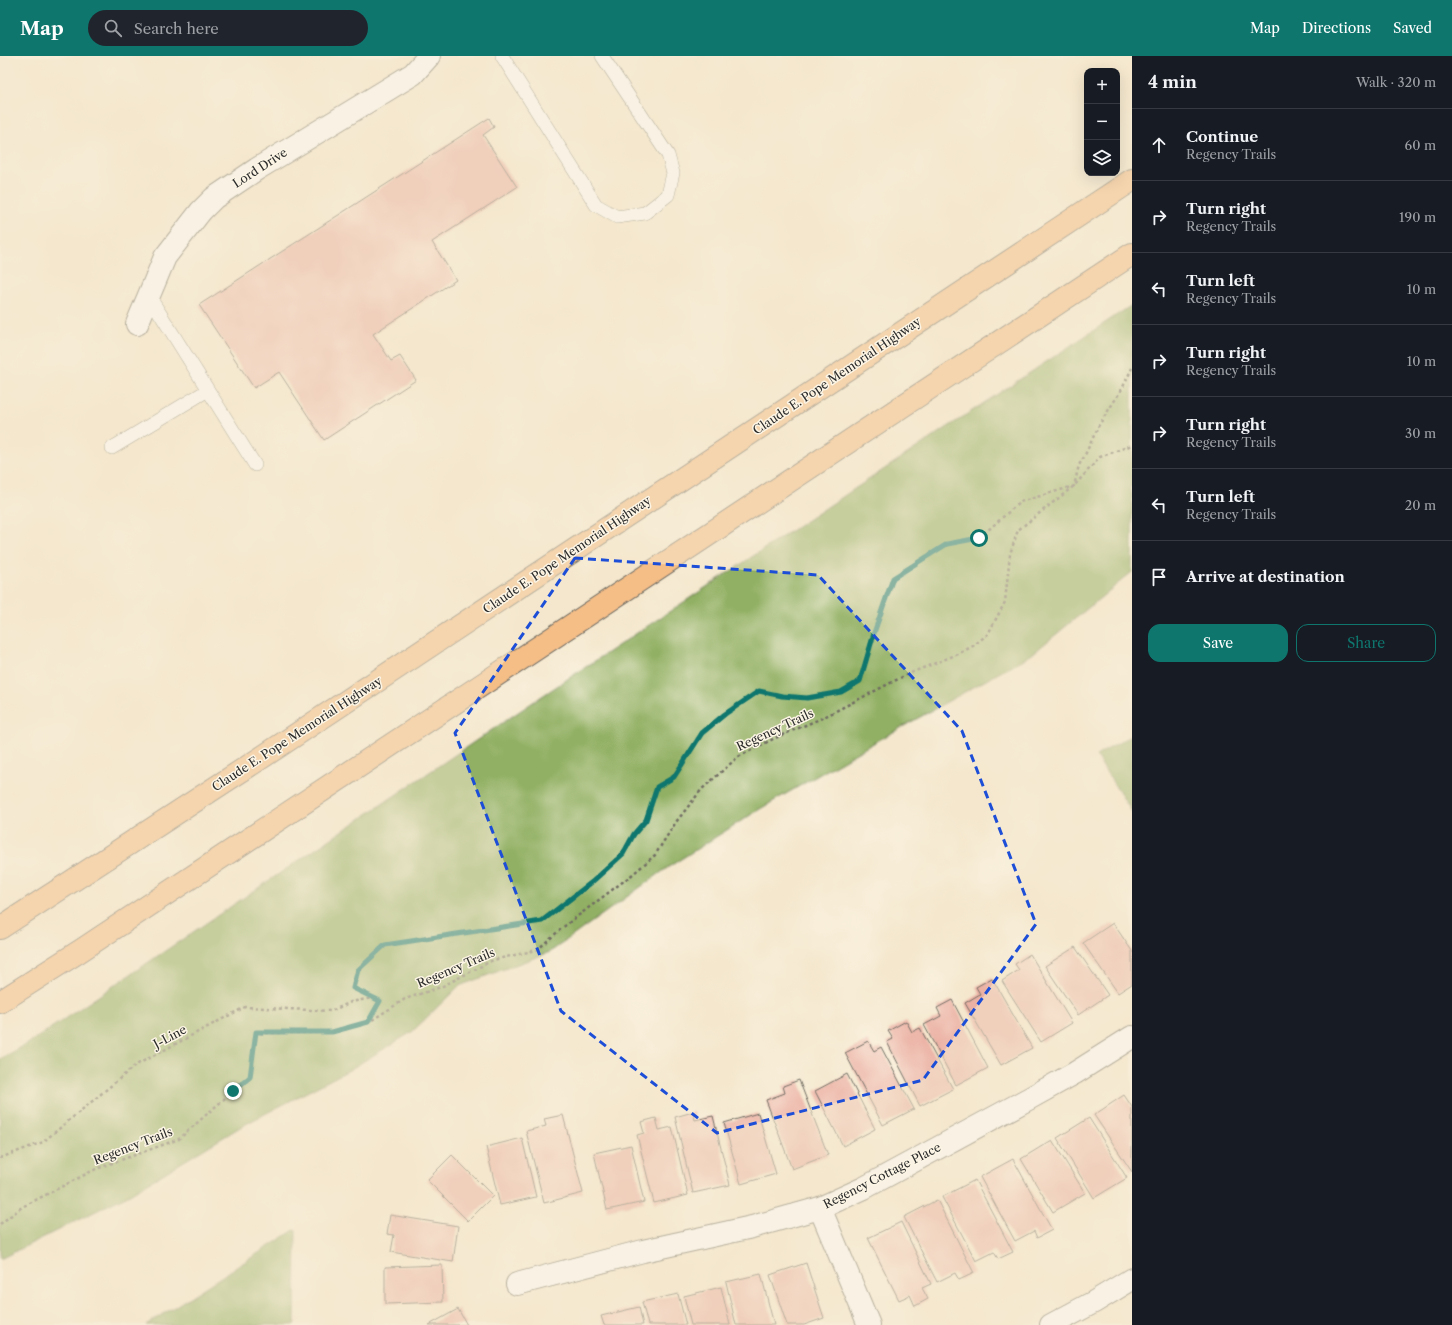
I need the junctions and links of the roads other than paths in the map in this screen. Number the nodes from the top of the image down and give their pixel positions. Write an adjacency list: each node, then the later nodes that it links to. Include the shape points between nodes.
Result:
1 (429, 56): 6 (street, Lord Drive, via 413,74 214,198 165,257)
2 (502, 56): 3 (lane, via 596,205 617,217 645,213 668,195 673,173 668,155)
3 (602, 56)
4 (1132, 180): 11 (highway, Claude E. Pope Memorial Highway, via 264,756)
5 (1132, 254): 12 (highway)
6 (149, 296): 7 (street, Lord Drive); 8 (lane)
7 (137, 324)
8 (208, 390): 9 (lane); 10 (lane)
9 (112, 448)
10 (255, 465)
11 (0, 928)
12 (0, 1002)
13 (1132, 1037): 14 (street, Regency Cottage Place, via 1030,1098 864,1188)
14 (820, 1208): 16 (street, Regency Cottage Place); 17 (street)
15 (1132, 1279): 18 (street)
16 (517, 1284)
17 (869, 1325)
18 (1051, 1325)

